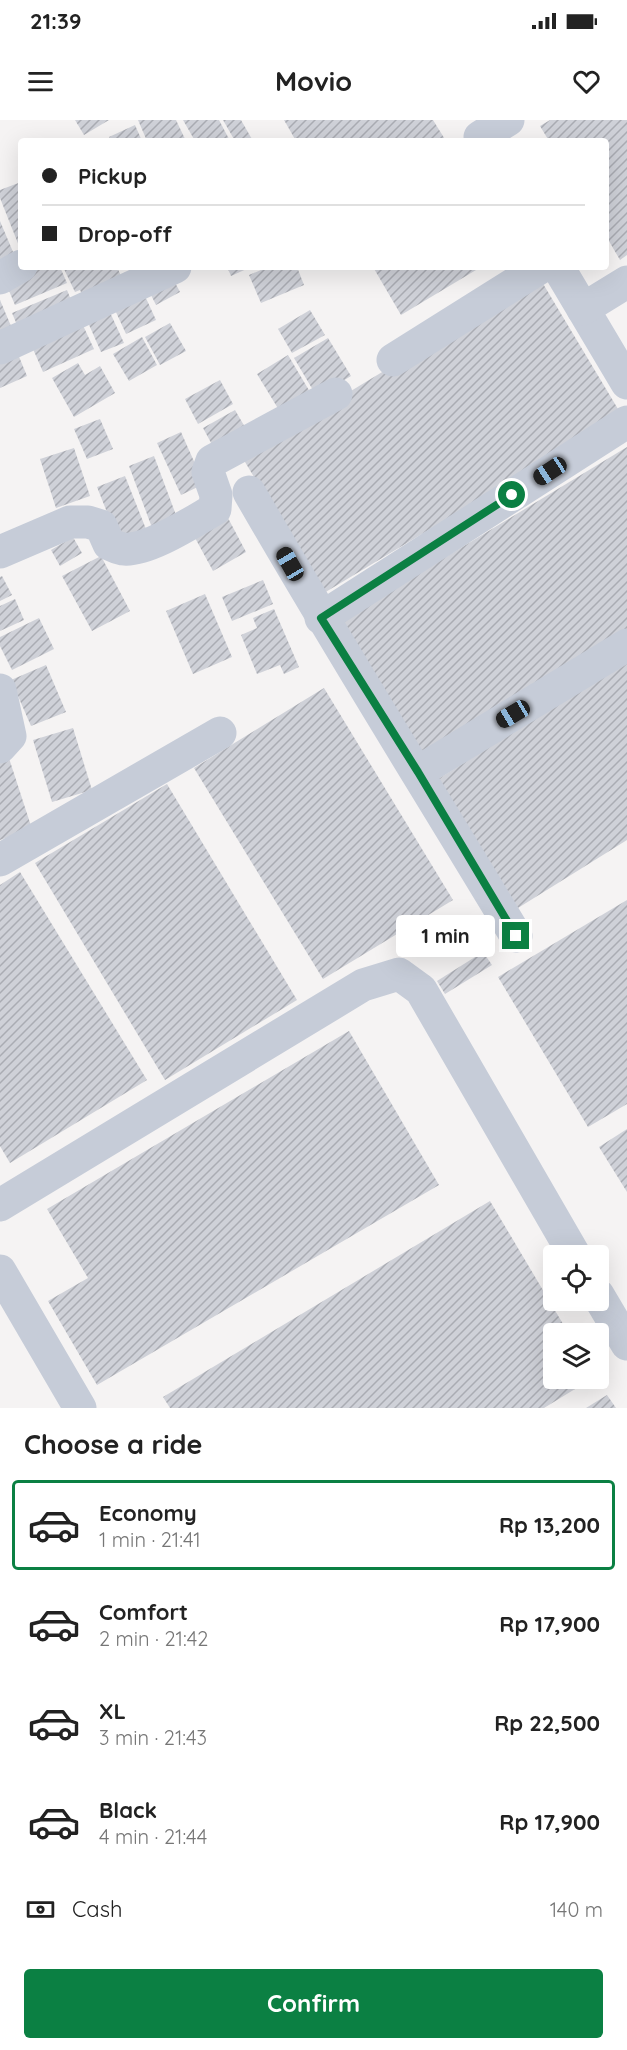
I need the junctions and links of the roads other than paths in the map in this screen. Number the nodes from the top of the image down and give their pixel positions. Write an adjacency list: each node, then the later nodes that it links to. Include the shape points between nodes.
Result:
1 (508, 120): 2 (street)
2 (478, 133)
3 (18, 268): 7 (street)
4 (169, 270): 10 (street)
5 (536, 270): 11 (street)
6 (560, 270): 9 (street)
7 (0, 278)
8 (627, 282): 9 (street)
9 (583, 309): 12 (street)
10 (0, 348)
11 (393, 360)
12 (627, 383)
13 (336, 394): 16 (street, via 212,461 208,472 216,495 215,508 181,529 138,548 122,549 109,544 101,526 70,522)
14 (627, 422): 17 (street)
15 (249, 492): 17 (street)
16 (0, 552)
17 (321, 618): 22 (street)
18 (627, 645): 22 (street)
19 (0, 690): 21 (street)
20 (220, 732): 23 (street)
21 (5, 741)
22 (418, 772): 24 (street)
23 (0, 860)
24 (516, 936)
25 (0, 1205): 26 (street, via 363,985 399,974 421,990)
26 (569, 1245)
27 (0, 1271): 30 (street)
28 (607, 1311): 29 (street)
29 (627, 1344)
30 (80, 1408)

